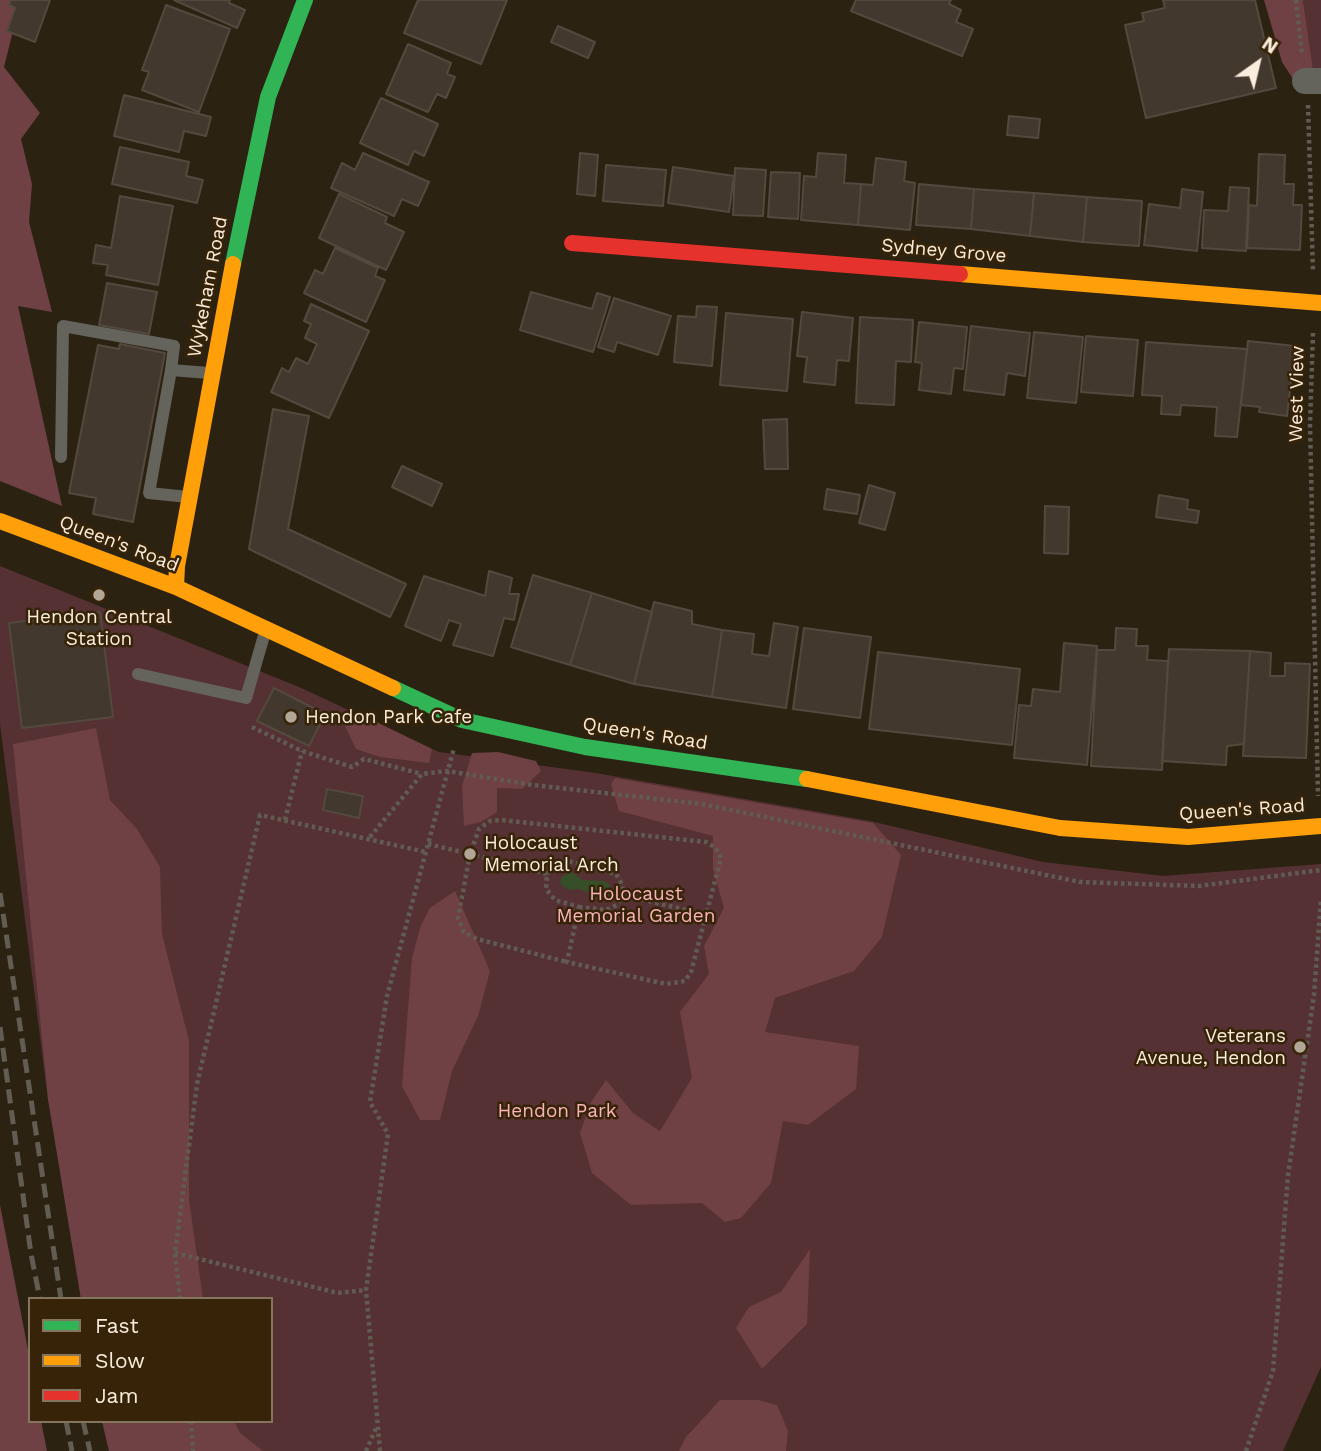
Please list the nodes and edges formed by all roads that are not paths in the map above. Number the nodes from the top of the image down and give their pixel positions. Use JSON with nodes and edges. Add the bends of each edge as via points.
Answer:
{"nodes":[{"id":1,"x":305,"y":0,"type":"edge"},
{"id":2,"x":572,"y":243,"type":"dead end"},
{"id":3,"x":1317,"y":303,"type":"edge"},
{"id":4,"x":171,"y":370,"type":"junction"},
{"id":5,"x":213,"y":373,"type":"junction"},
{"id":6,"x":61,"y":457,"type":"dead end"},
{"id":7,"x":192,"y":497,"type":"junction"},
{"id":8,"x":0,"y":521,"type":"edge"},
{"id":9,"x":176,"y":587,"type":"junction"},
{"id":10,"x":266,"y":628,"type":"junction"},
{"id":11,"x":138,"y":674,"type":"dead end"},
{"id":12,"x":1321,"y":826,"type":"edge"}],
"edges":[{"from":1,"to":5,"type":"main road","name":"Wykeham Road","via":[[268,97]]},
{"from":2,"to":3,"type":"main road","name":"Sydney Grove"},
{"from":4,"to":5,"type":"lane"},
{"from":4,"to":6,"type":"lane","via":[[174,346],[63,326]]},
{"from":4,"to":7,"type":"lane","via":[[149,493]]},
{"from":5,"to":7,"type":"main road","name":"Wykeham Road"},
{"from":7,"to":9,"type":"main road","name":"Wykeham Road"},
{"from":8,"to":9,"type":"main road","name":"Queen's Road"},
{"from":9,"to":10,"type":"main road","name":"Queen's Road"},
{"from":10,"to":11,"type":"lane","via":[[246,698]]},
{"from":10,"to":12,"type":"main road","name":"Queen's Road","via":[[462,720],[584,747],[798,777],[1060,828],[1188,837]]}]}
